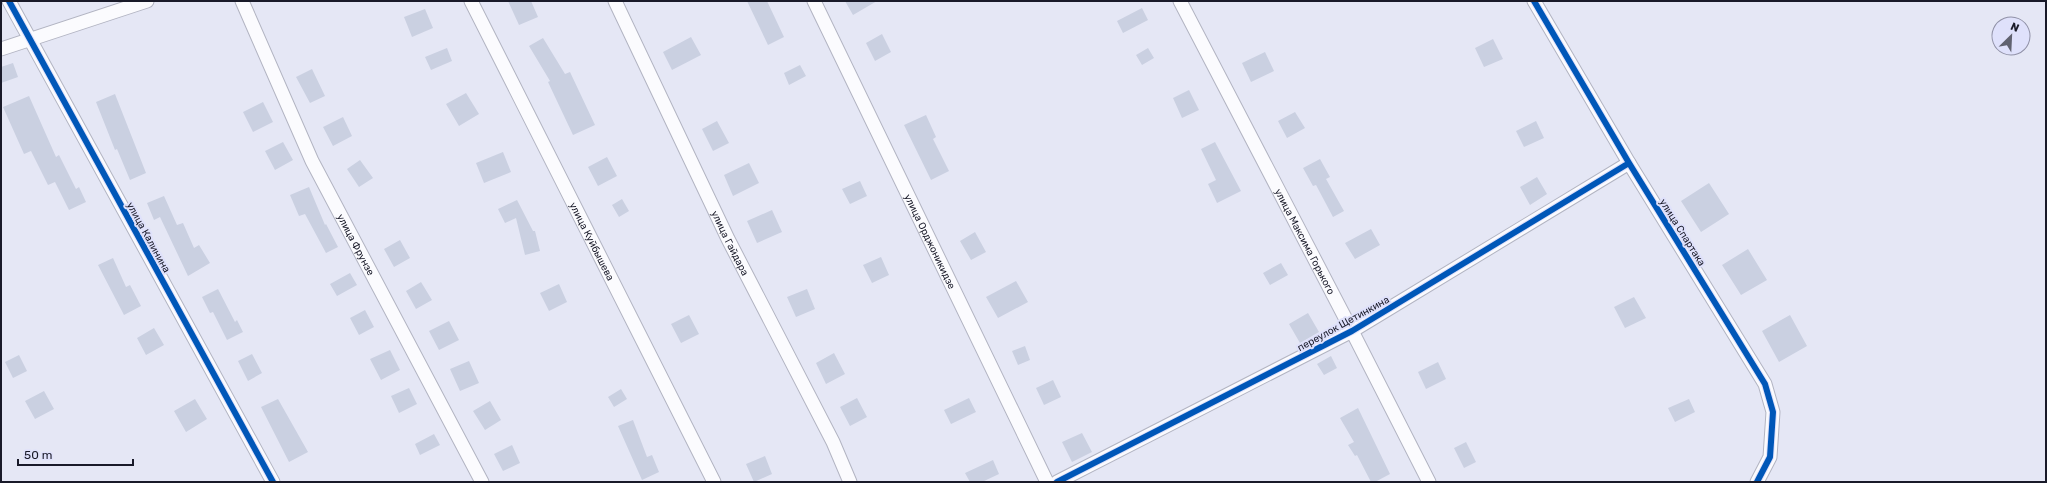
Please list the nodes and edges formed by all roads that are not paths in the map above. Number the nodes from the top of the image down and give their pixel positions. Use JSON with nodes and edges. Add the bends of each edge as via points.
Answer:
{"nodes":[{"id":1,"x":9,"y":1,"type":"edge"},
{"id":2,"x":147,"y":1,"type":"edge"},
{"id":3,"x":242,"y":1,"type":"edge"},
{"id":4,"x":470,"y":1,"type":"edge"},
{"id":5,"x":615,"y":1,"type":"edge"},
{"id":6,"x":814,"y":1,"type":"edge"},
{"id":7,"x":1180,"y":1,"type":"edge"},
{"id":8,"x":1534,"y":1,"type":"edge"},
{"id":9,"x":29,"y":40,"type":"junction"},
{"id":10,"x":1,"y":49,"type":"edge"},
{"id":11,"x":1629,"y":163,"type":"junction"},
{"id":12,"x":1352,"y":331,"type":"junction"},
{"id":13,"x":273,"y":482,"type":"edge"},
{"id":14,"x":482,"y":482,"type":"edge"},
{"id":15,"x":714,"y":482,"type":"edge"},
{"id":16,"x":850,"y":482,"type":"edge"},
{"id":17,"x":1047,"y":482,"type":"edge"},
{"id":18,"x":1057,"y":482,"type":"edge"},
{"id":19,"x":1429,"y":482,"type":"edge"},
{"id":20,"x":1757,"y":482,"type":"edge"}],
"edges":[{"from":1,"to":9,"type":"street","name":"улица Калинина"},
{"from":2,"to":9,"type":"street"},
{"from":3,"to":14,"type":"street","name":"улица Фрунзе","via":[[312,161]]},
{"from":4,"to":15,"type":"street","name":"улица Куйбышева"},
{"from":5,"to":16,"type":"street","name":"улица Гайдара","via":[[728,239],[833,442]]},
{"from":6,"to":17,"type":"street","name":"улица Орджоникидзе"},
{"from":7,"to":12,"type":"street","name":"улица Максима Горького"},
{"from":8,"to":11,"type":"street","name":"улица Спартака"},
{"from":9,"to":10,"type":"street"},
{"from":9,"to":13,"type":"street","name":"улица Калинина"},
{"from":11,"to":12,"type":"street","name":"переулок Щетинкина"},
{"from":11,"to":20,"type":"street","name":"улица Спартака","via":[[1765,384],[1773,412],[1770,457]]},
{"from":12,"to":18,"type":"street","name":"переулок Щетинкина"},
{"from":12,"to":19,"type":"street","name":"улица Максима Горького"}]}
